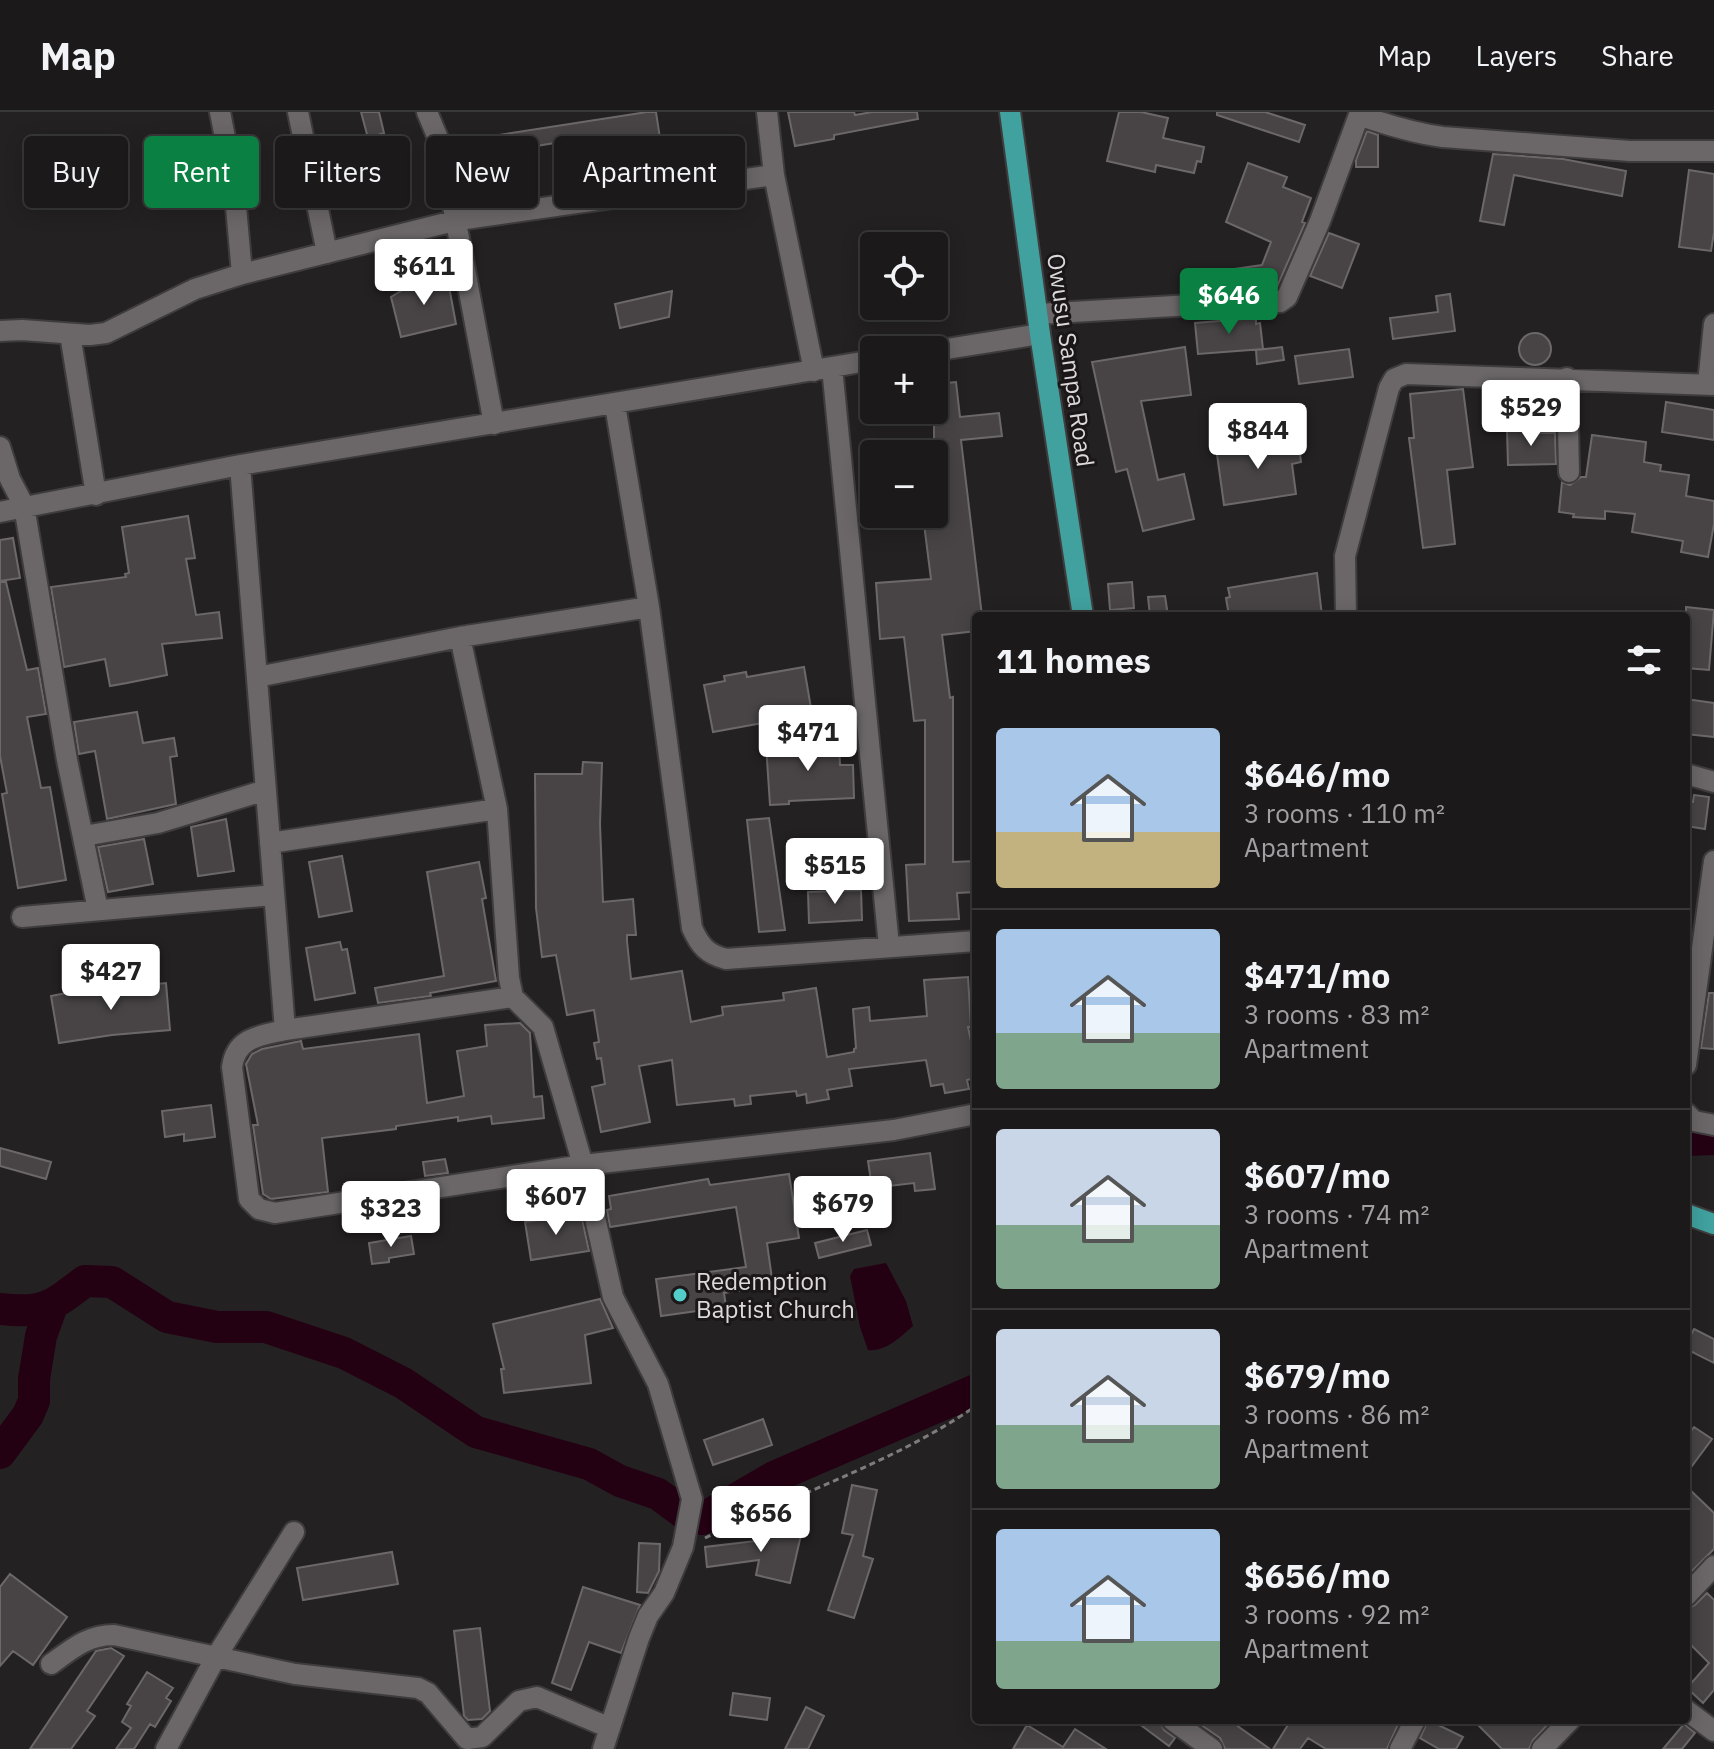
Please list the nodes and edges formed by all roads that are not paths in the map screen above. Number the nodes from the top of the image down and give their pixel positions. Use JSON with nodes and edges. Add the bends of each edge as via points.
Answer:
{"nodes":[{"id":1,"x":220,"y":112,"type":"edge"},
{"id":2,"x":298,"y":112,"type":"edge"},
{"id":3,"x":427,"y":112,"type":"edge"},
{"id":4,"x":767,"y":112,"type":"edge"},
{"id":5,"x":1010,"y":112,"type":"edge"},
{"id":6,"x":1360,"y":113,"type":"edge"},
{"id":7,"x":1714,"y":151,"type":"edge"},
{"id":8,"x":774,"y":175,"type":"junction"},
{"id":9,"x":458,"y":220,"type":"junction"},
{"id":10,"x":327,"y":253,"type":"junction"},
{"id":11,"x":242,"y":274,"type":"junction"},
{"id":12,"x":1039,"y":324,"type":"junction"},
{"id":13,"x":1714,"y":324,"type":"edge"},
{"id":14,"x":0,"y":331,"type":"edge"},
{"id":15,"x":70,"y":334,"type":"junction"},
{"id":16,"x":948,"y":347,"type":"edge"},
{"id":17,"x":860,"y":362,"type":"edge"},
{"id":18,"x":823,"y":369,"type":"junction"},
{"id":19,"x":1567,"y":378,"type":"junction"},
{"id":20,"x":1711,"y":385,"type":"edge"},
{"id":21,"x":615,"y":405,"type":"junction"},
{"id":22,"x":494,"y":424,"type":"junction"},
{"id":23,"x":0,"y":447,"type":"edge"},
{"id":24,"x":240,"y":465,"type":"junction"},
{"id":25,"x":1569,"y":472,"type":"dead end"},
{"id":26,"x":96,"y":495,"type":"junction"},
{"id":27,"x":24,"y":506,"type":"junction"},
{"id":28,"x":0,"y":512,"type":"edge"},
{"id":29,"x":649,"y":607,"type":"junction"},
{"id":30,"x":1082,"y":612,"type":"edge"},
{"id":31,"x":1346,"y":612,"type":"edge"},
{"id":32,"x":460,"y":637,"type":"junction"},
{"id":33,"x":257,"y":677,"type":"junction"},
{"id":34,"x":1690,"y":775,"type":"edge"},
{"id":35,"x":1714,"y":782,"type":"edge"},
{"id":36,"x":266,"y":790,"type":"junction"},
{"id":37,"x":497,"y":809,"type":"junction"},
{"id":38,"x":84,"y":836,"type":"junction"},
{"id":39,"x":270,"y":843,"type":"junction"},
{"id":40,"x":1714,"y":861,"type":"edge"},
{"id":41,"x":274,"y":895,"type":"junction"},
{"id":42,"x":98,"y":910,"type":"junction"},
{"id":43,"x":22,"y":917,"type":"dead end"},
{"id":44,"x":972,"y":941,"type":"edge"},
{"id":45,"x":889,"y":946,"type":"junction"},
{"id":46,"x":1707,"y":954,"type":"edge"},
{"id":47,"x":513,"y":997,"type":"junction"},
{"id":48,"x":285,"y":1030,"type":"junction"},
{"id":49,"x":1690,"y":1044,"type":"edge"},
{"id":50,"x":972,"y":1115,"type":"edge"},
{"id":51,"x":1690,"y":1117,"type":"edge"},
{"id":52,"x":1714,"y":1125,"type":"edge"},
{"id":53,"x":583,"y":1165,"type":"junction"},
{"id":54,"x":1690,"y":1215,"type":"edge"},
{"id":55,"x":1714,"y":1224,"type":"edge"},
{"id":56,"x":294,"y":1532,"type":"dead end"},
{"id":57,"x":1714,"y":1566,"type":"edge"},
{"id":58,"x":1690,"y":1592,"type":"edge"},
{"id":59,"x":216,"y":1657,"type":"junction"},
{"id":60,"x":51,"y":1664,"type":"dead end"},
{"id":61,"x":1690,"y":1713,"type":"edge"},
{"id":62,"x":1178,"y":1724,"type":"edge"},
{"id":63,"x":1413,"y":1724,"type":"edge"},
{"id":64,"x":1566,"y":1724,"type":"edge"},
{"id":65,"x":610,"y":1728,"type":"junction"},
{"id":66,"x":1714,"y":1731,"type":"edge"},
{"id":67,"x":166,"y":1749,"type":"edge"},
{"id":68,"x":603,"y":1749,"type":"edge"},
{"id":69,"x":1212,"y":1749,"type":"edge"},
{"id":70,"x":1400,"y":1749,"type":"edge"},
{"id":71,"x":1542,"y":1749,"type":"edge"}],
"edges":[{"from":1,"to":11,"type":"street","via":[[234,184]]},
{"from":2,"to":10,"type":"street"},
{"from":3,"to":9,"type":"street","via":[[442,148]]},
{"from":4,"to":8,"type":"street"},
{"from":5,"to":12,"type":"main road","name":"Owusu Sampa Road"},
{"from":6,"to":7,"type":"street","via":[[1416,134],[1443,137],[1630,151]]},
{"from":6,"to":12,"type":"street","via":[[1320,221],[1287,297],[1280,302]]},
{"from":8,"to":9,"type":"street"},
{"from":8,"to":18,"type":"street"},
{"from":9,"to":10,"type":"street"},
{"from":9,"to":22,"type":"street"},
{"from":10,"to":11,"type":"street"},
{"from":11,"to":15,"type":"street","via":[[195,289],[106,333]]},
{"from":12,"to":16,"type":"street"},
{"from":12,"to":30,"type":"main road","name":"Owusu Sampa Road"},
{"from":13,"to":20,"type":"street"},
{"from":14,"to":15,"type":"street"},
{"from":15,"to":26,"type":"street"},
{"from":17,"to":18,"type":"street"},
{"from":18,"to":21,"type":"street"},
{"from":18,"to":45,"type":"street"},
{"from":19,"to":20,"type":"street"},
{"from":19,"to":25,"type":"street"},
{"from":19,"to":31,"type":"street","via":[[1406,374],[1394,379],[1345,556]]},
{"from":21,"to":22,"type":"street"},
{"from":21,"to":29,"type":"street"},
{"from":22,"to":24,"type":"street"},
{"from":23,"to":27,"type":"street"},
{"from":24,"to":26,"type":"street"},
{"from":24,"to":33,"type":"street"},
{"from":26,"to":27,"type":"street"},
{"from":27,"to":28,"type":"street"},
{"from":27,"to":38,"type":"street"},
{"from":29,"to":32,"type":"street"},
{"from":29,"to":45,"type":"street","via":[[692,928],[699,945],[726,959]]},
{"from":32,"to":33,"type":"street"},
{"from":32,"to":37,"type":"street"},
{"from":33,"to":36,"type":"street"},
{"from":34,"to":35,"type":"street"},
{"from":36,"to":38,"type":"street","via":[[171,819]]},
{"from":36,"to":39,"type":"street"},
{"from":37,"to":39,"type":"street"},
{"from":37,"to":47,"type":"street"},
{"from":38,"to":42,"type":"street"},
{"from":39,"to":41,"type":"street"},
{"from":40,"to":46,"type":"street"},
{"from":41,"to":42,"type":"street"},
{"from":41,"to":48,"type":"street"},
{"from":42,"to":43,"type":"street"},
{"from":44,"to":45,"type":"street"},
{"from":46,"to":49,"type":"street"},
{"from":47,"to":48,"type":"street"},
{"from":47,"to":53,"type":"street","via":[[543,1027]]},
{"from":48,"to":53,"type":"street","via":[[240,1045],[232,1067],[249,1199],[259,1209],[275,1213]]},
{"from":50,"to":53,"type":"street","via":[[894,1130]]},
{"from":51,"to":52,"type":"street"},
{"from":53,"to":65,"type":"street","via":[[613,1297],[658,1384],[692,1499],[683,1547],[644,1627]]},
{"from":54,"to":55,"type":"main road"},
{"from":56,"to":59,"type":"street"},
{"from":57,"to":58,"type":"street"},
{"from":59,"to":60,"type":"street","via":[[97,1635]]},
{"from":59,"to":65,"type":"street","via":[[295,1674],[418,1688],[467,1739],[482,1737],[519,1701],[537,1697]]},
{"from":59,"to":67,"type":"street"},
{"from":61,"to":66,"type":"street"},
{"from":62,"to":69,"type":"street"},
{"from":63,"to":70,"type":"street"},
{"from":64,"to":71,"type":"street"},
{"from":65,"to":68,"type":"street"}]}
